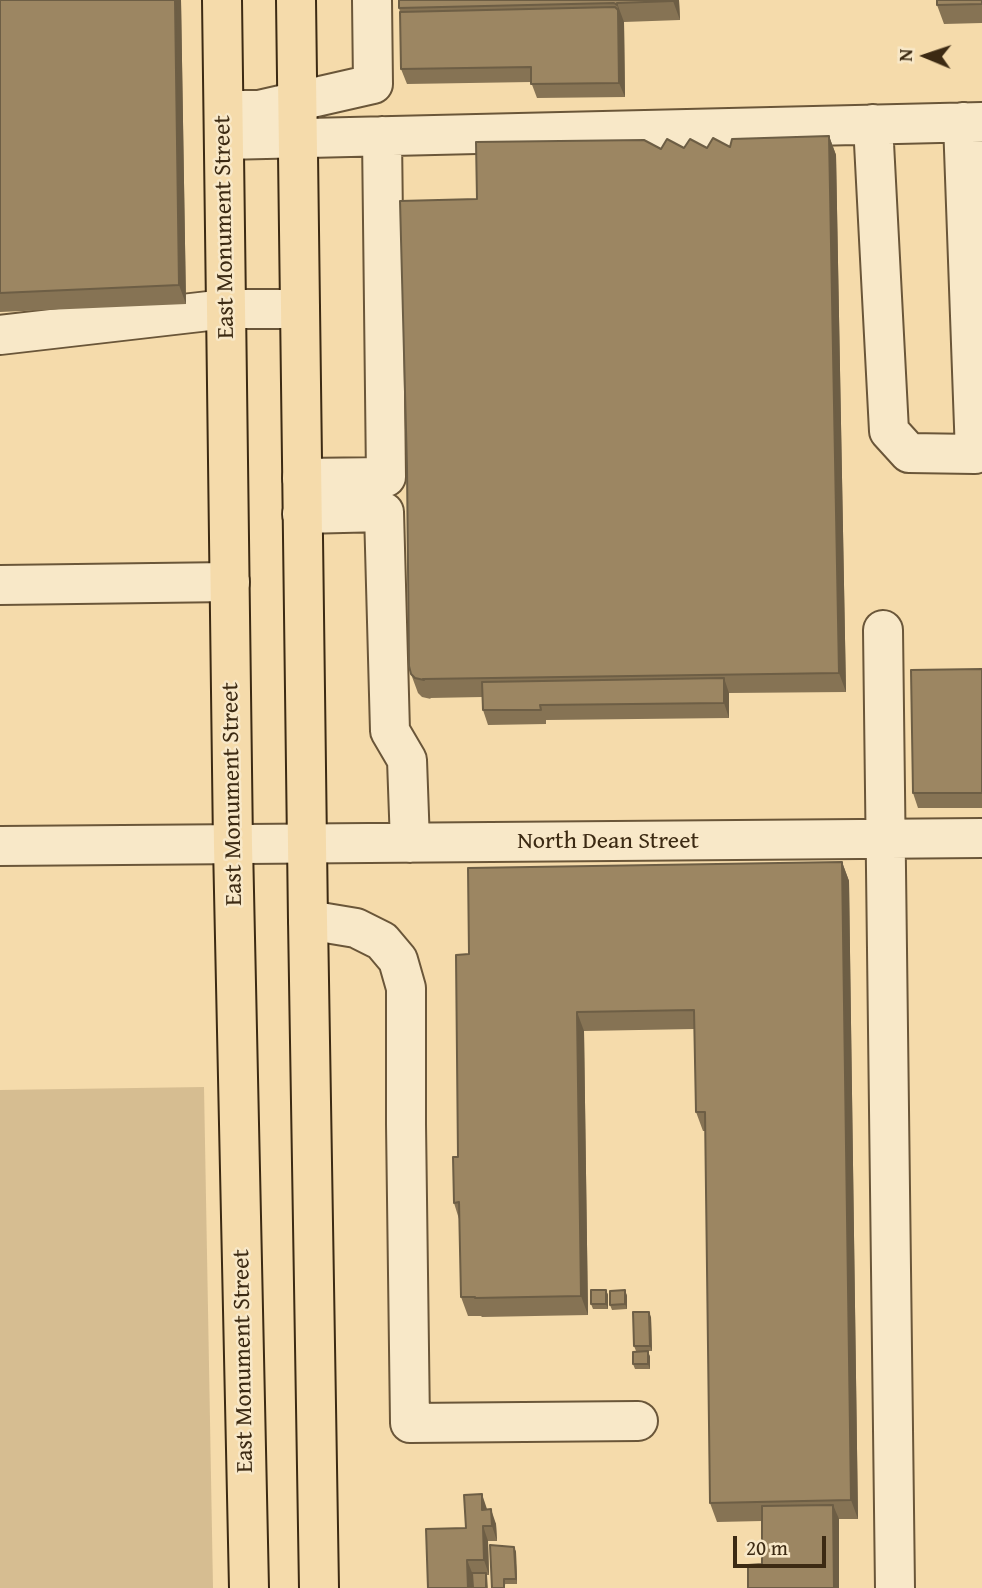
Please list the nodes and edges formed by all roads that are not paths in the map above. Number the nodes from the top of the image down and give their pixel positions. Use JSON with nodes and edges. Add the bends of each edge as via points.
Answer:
{"nodes":[{"id":1,"x":222,"y":0,"type":"edge"},
{"id":2,"x":296,"y":0,"type":"edge"},
{"id":3,"x":372,"y":0,"type":"edge"},
{"id":4,"x":298,"y":100,"type":"junction"},
{"id":5,"x":972,"y":122,"type":"edge"},
{"id":6,"x":873,"y":124,"type":"junction"},
{"id":7,"x":224,"y":125,"type":"junction"},
{"id":8,"x":382,"y":136,"type":"junction"},
{"id":9,"x":298,"y":139,"type":"junction"},
{"id":10,"x":226,"y":309,"type":"junction"},
{"id":11,"x":300,"y":309,"type":"junction"},
{"id":12,"x":0,"y":335,"type":"edge"},
{"id":13,"x":302,"y":496,"type":"junction"},
{"id":14,"x":230,"y":582,"type":"junction"},
{"id":15,"x":0,"y":585,"type":"edge"},
{"id":16,"x":883,"y":630,"type":"dead end"},
{"id":17,"x":982,"y":838,"type":"edge"},
{"id":18,"x":886,"y":839,"type":"junction"},
{"id":19,"x":410,"y":843,"type":"junction"},
{"id":20,"x":307,"y":844,"type":"junction"},
{"id":21,"x":233,"y":845,"type":"junction"},
{"id":22,"x":0,"y":846,"type":"edge"},
{"id":23,"x":307,"y":920,"type":"junction"},
{"id":24,"x":638,"y":1421,"type":"dead end"},
{"id":25,"x":249,"y":1588,"type":"edge"},
{"id":26,"x":319,"y":1588,"type":"edge"},
{"id":27,"x":895,"y":1588,"type":"edge"}],
"edges":[{"from":1,"to":7,"type":"main road","name":"East Monument Street"},
{"from":2,"to":4,"type":"main road"},
{"from":3,"to":4,"type":"street","via":[[373,84]]},
{"from":4,"to":7,"type":"street"},
{"from":4,"to":9,"type":"main road"},
{"from":5,"to":6,"type":"street"},
{"from":5,"to":6,"type":"street","via":[[975,454],[909,453],[889,431]]},
{"from":6,"to":8,"type":"street"},
{"from":7,"to":9,"type":"street"},
{"from":7,"to":10,"type":"main road","name":"East Monument Street"},
{"from":8,"to":9,"type":"street"},
{"from":8,"to":13,"type":"street","via":[[386,477]]},
{"from":9,"to":11,"type":"main road"},
{"from":10,"to":11,"type":"street"},
{"from":10,"to":12,"type":"street"},
{"from":10,"to":14,"type":"main road","name":"East Monument Street"},
{"from":11,"to":13,"type":"main road"},
{"from":13,"to":19,"type":"street","via":[[384,512],[390,731],[407,760]]},
{"from":13,"to":20,"type":"main road"},
{"from":14,"to":15,"type":"street"},
{"from":14,"to":21,"type":"main road","name":"East Monument Street"},
{"from":16,"to":18,"type":"street"},
{"from":17,"to":18,"type":"street","name":"North Dean Street"},
{"from":18,"to":19,"type":"street","name":"North Dean Street"},
{"from":18,"to":27,"type":"street"},
{"from":19,"to":20,"type":"street","name":"North Dean Street"},
{"from":20,"to":21,"type":"street","name":"North Dean Street"},
{"from":20,"to":23,"type":"main road"},
{"from":21,"to":22,"type":"street","name":"North Dean Street"},
{"from":21,"to":25,"type":"main road","name":"East Monument Street"},
{"from":23,"to":24,"type":"street","via":[[356,928],[382,941],[398,960],[406,988],[410,1423]]},
{"from":23,"to":26,"type":"main road"}]}
